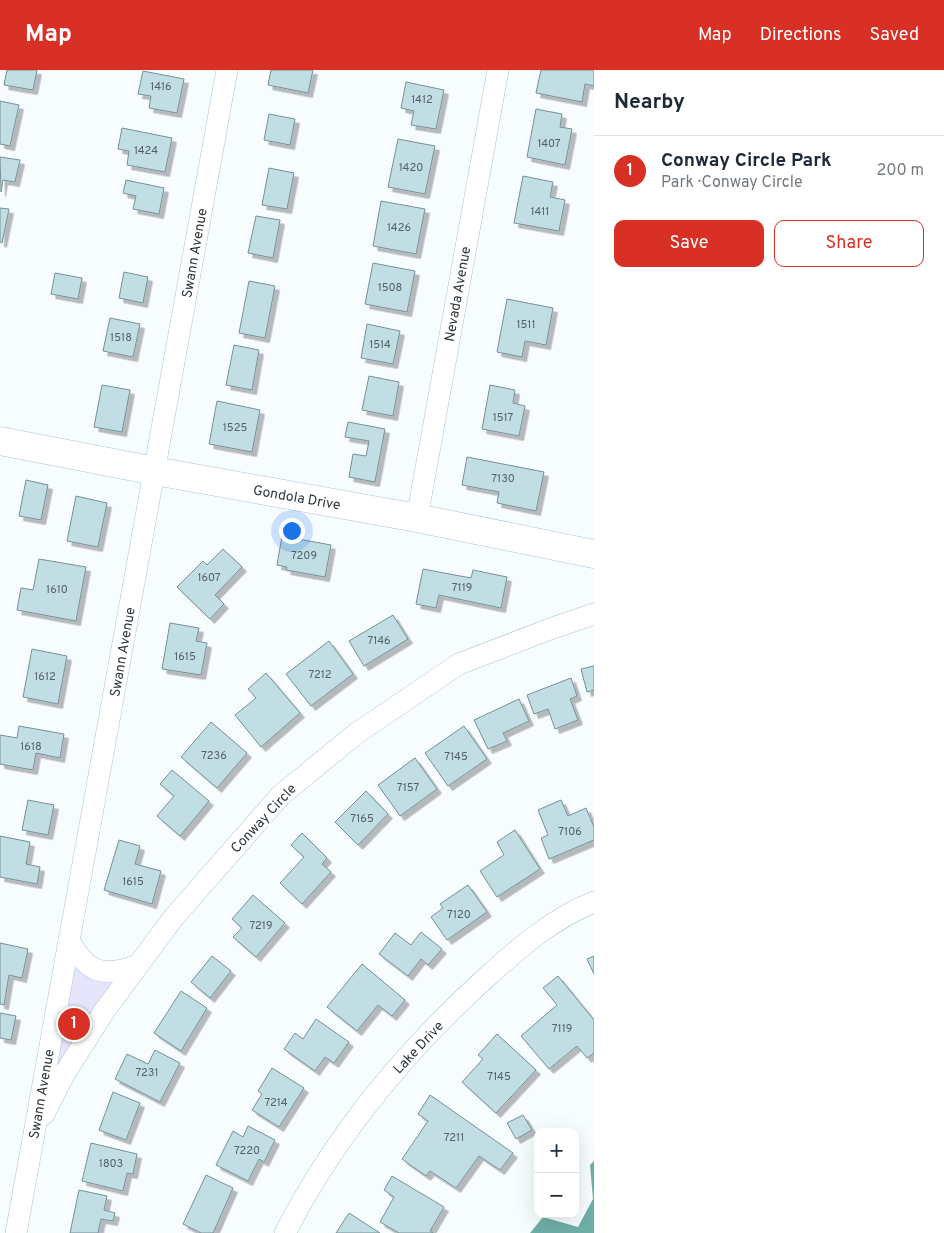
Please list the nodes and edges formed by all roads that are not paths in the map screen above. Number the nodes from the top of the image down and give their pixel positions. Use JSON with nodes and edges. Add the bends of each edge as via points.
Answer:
{"nodes":[{"id":1,"x":227,"y":70,"type":"edge"},
{"id":2,"x":498,"y":70,"type":"edge"},
{"id":3,"x":0,"y":441,"type":"edge"},
{"id":4,"x":154,"y":471,"type":"junction"},
{"id":5,"x":417,"y":518,"type":"junction"},
{"id":6,"x":593,"y":555,"type":"edge"},
{"id":7,"x":594,"y":614,"type":"edge"},
{"id":8,"x":594,"y":902,"type":"edge"},
{"id":9,"x":69,"y":940,"type":"junction"},
{"id":10,"x":138,"y":966,"type":"junction"},
{"id":11,"x":33,"y":1136,"type":"junction"},
{"id":12,"x":16,"y":1233,"type":"edge"},
{"id":13,"x":285,"y":1233,"type":"edge"}],
"edges":[{"from":1,"to":4,"type":"street","name":"Swann Avenue"},
{"from":2,"to":5,"type":"street","name":"Nevada Avenue"},
{"from":3,"to":4,"type":"street","name":"Gondola Drive"},
{"from":4,"to":5,"type":"street","name":"Gondola Drive"},
{"from":4,"to":9,"type":"street","name":"Swann Avenue"},
{"from":5,"to":6,"type":"street","name":"Gondola Drive"},
{"from":7,"to":10,"type":"street","name":"Conway Circle","via":[[459,664],[357,732],[281,795],[174,917]]},
{"from":8,"to":13,"type":"street","name":"Lake Drive","via":[[580,907],[525,943],[466,996],[402,1062],[341,1140]]},
{"from":9,"to":10,"type":"street","via":[[78,957],[104,972],[120,972]]},
{"from":9,"to":11,"type":"street","name":"Swann Avenue"},
{"from":10,"to":11,"type":"street","name":"Conway Circle","via":[[65,1073]]},
{"from":11,"to":12,"type":"street","name":"Swann Avenue"}]}
